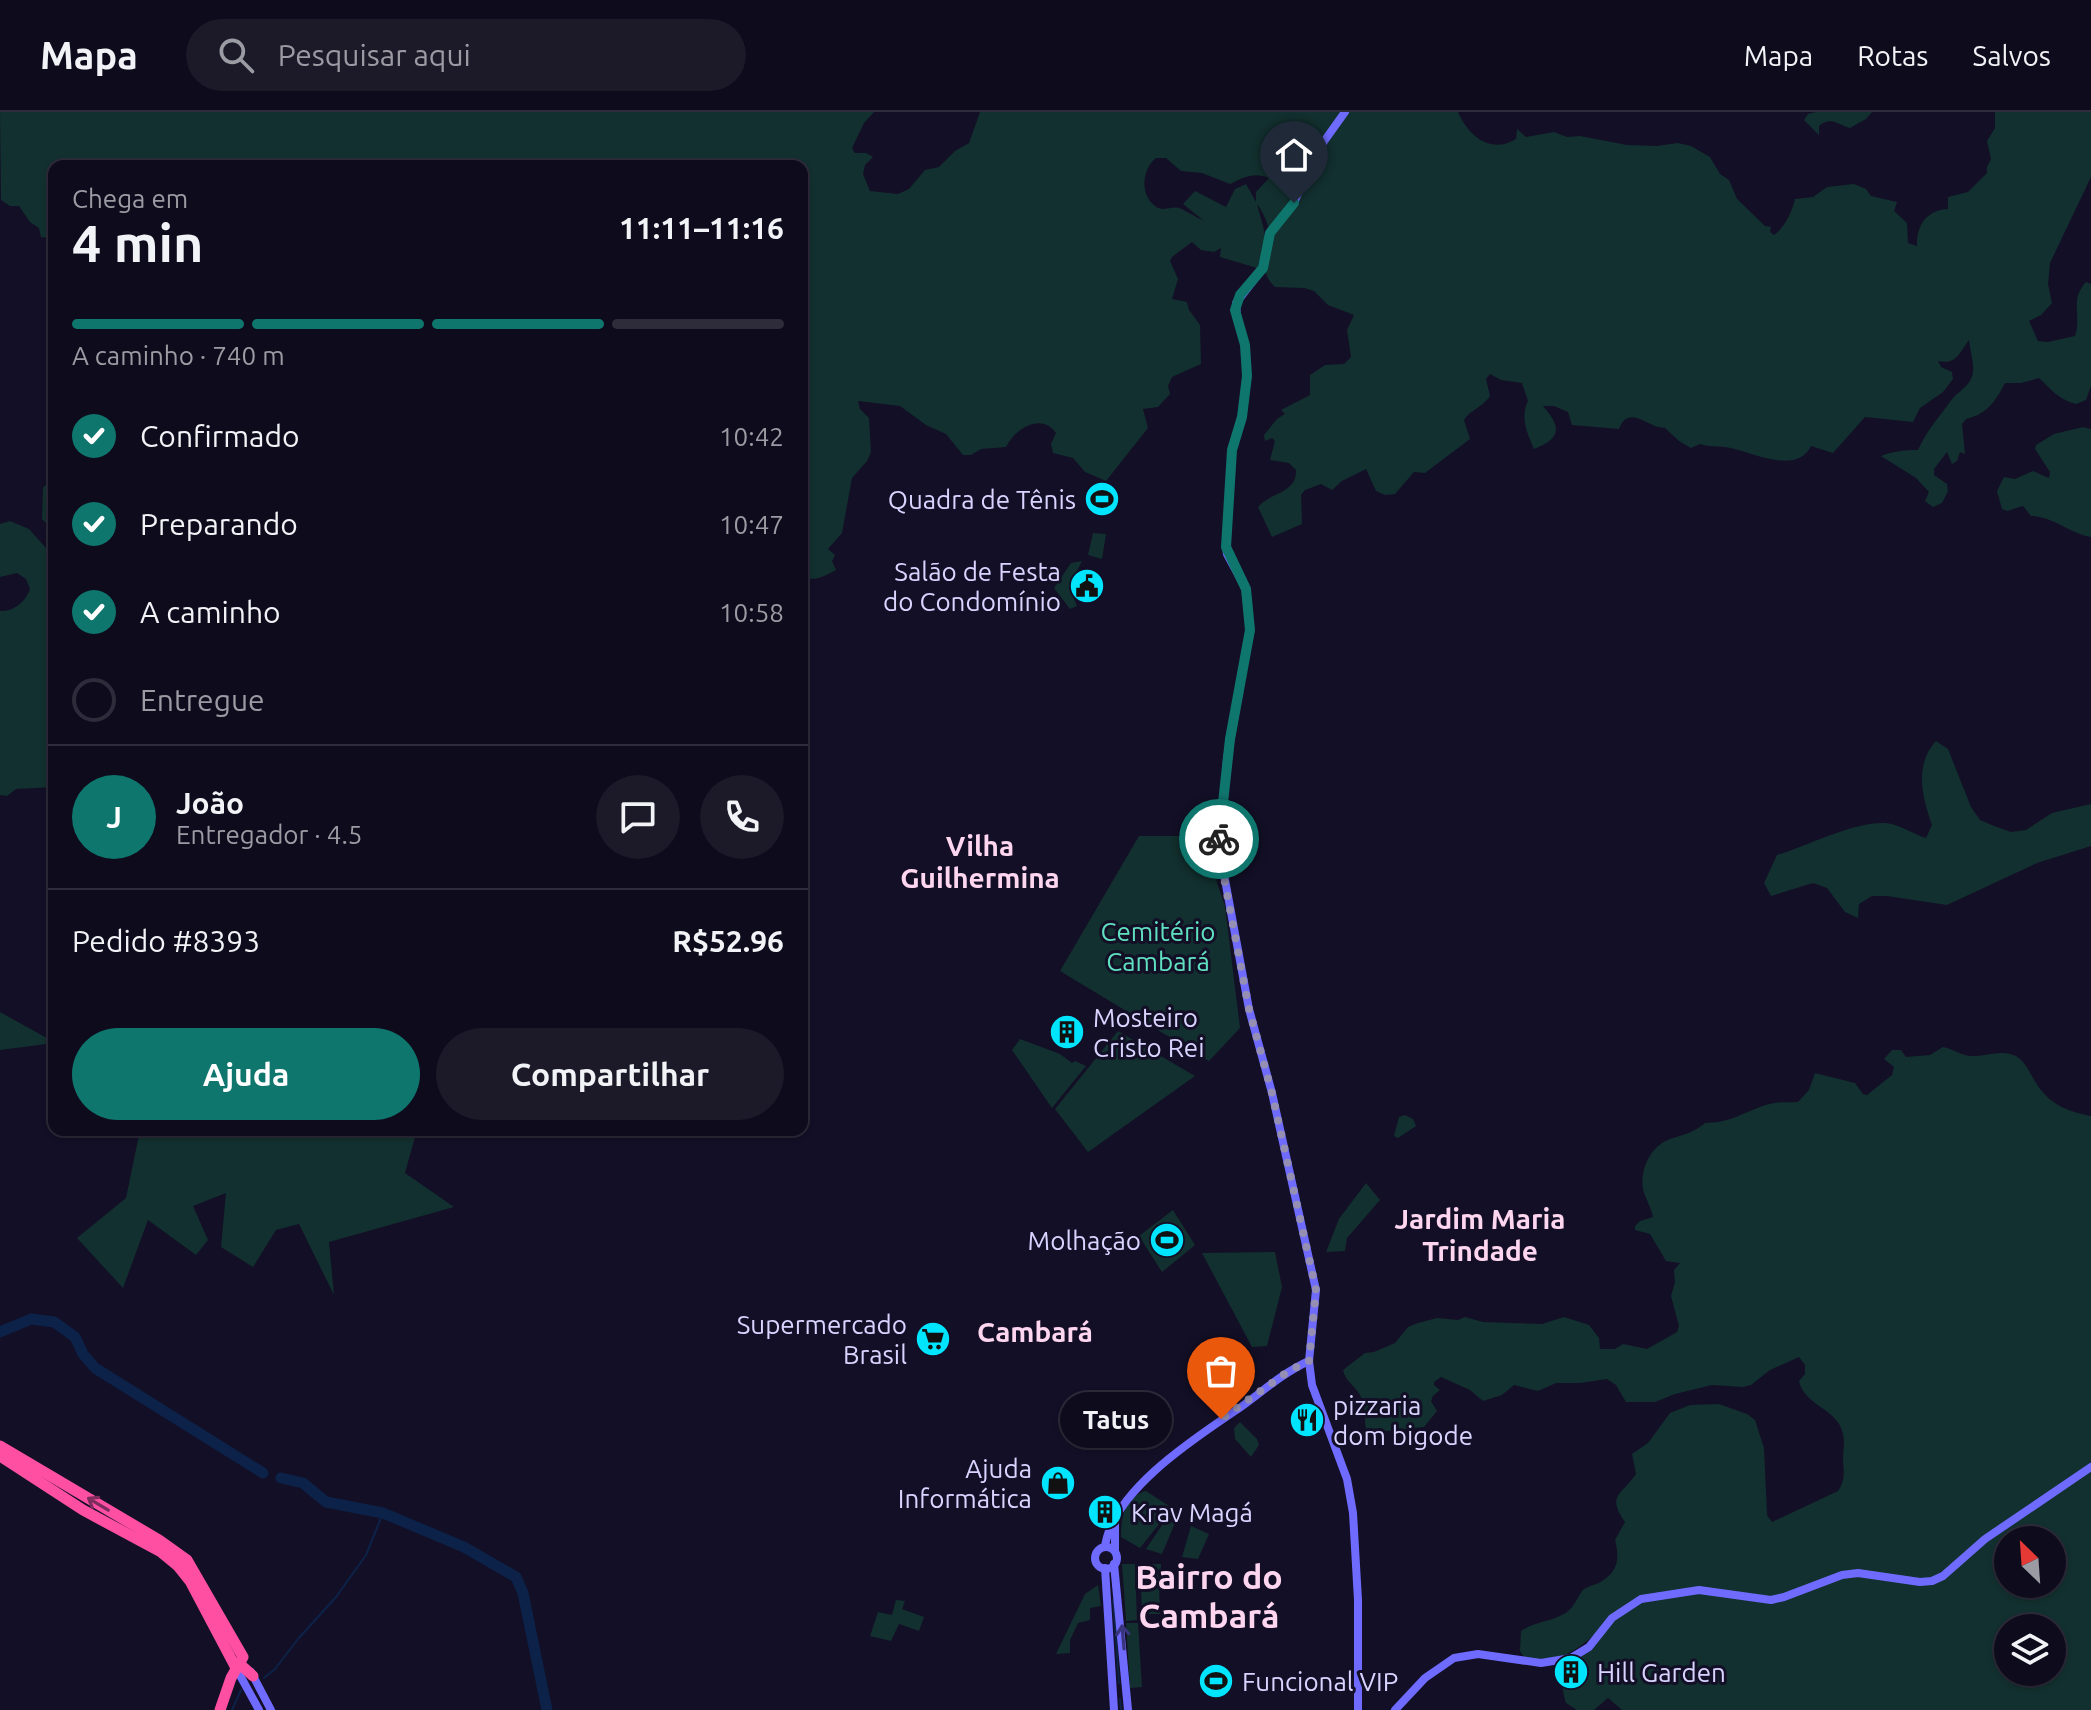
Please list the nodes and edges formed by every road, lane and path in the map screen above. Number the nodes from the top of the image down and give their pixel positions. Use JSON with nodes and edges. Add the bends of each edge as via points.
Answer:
{"nodes":[{"id":1,"x":1345,"y":112,"type":"edge"},
{"id":2,"x":1309,"y":1361,"type":"junction"},
{"id":3,"x":0,"y":1446,"type":"edge"},
{"id":4,"x":0,"y":1456,"type":"edge"},
{"id":5,"x":2091,"y":1467,"type":"edge"},
{"id":6,"x":1115,"y":1523,"type":"junction"},
{"id":7,"x":1105,"y":1547,"type":"junction"},
{"id":8,"x":1115,"y":1551,"type":"junction"},
{"id":9,"x":1114,"y":1564,"type":"junction"},
{"id":10,"x":1105,"y":1568,"type":"junction"},
{"id":11,"x":240,"y":1663,"type":"junction"},
{"id":12,"x":248,"y":1678,"type":"junction"},
{"id":13,"x":257,"y":1707,"type":"edge"},
{"id":14,"x":220,"y":1710,"type":"edge"},
{"id":15,"x":271,"y":1710,"type":"edge"},
{"id":16,"x":1114,"y":1710,"type":"edge"},
{"id":17,"x":1128,"y":1710,"type":"edge"},
{"id":18,"x":1358,"y":1710,"type":"edge"},
{"id":19,"x":1395,"y":1710,"type":"edge"}],
"edges":[{"from":1,"to":2,"type":"street","via":[[1315,154],[1294,203],[1270,233],[1263,268],[1240,295],[1235,310],[1247,376],[1232,450],[1226,547],[1246,589],[1250,630],[1227,759],[1219,844],[1249,1009],[1316,1290]]},
{"from":2,"to":6,"type":"street","via":[[1182,1446],[1140,1486]]},
{"from":2,"to":18,"type":"street","via":[[1353,1513]]},
{"from":11,"to":3,"type":"highway","one_way":true,"via":[[187,1560]]},
{"from":4,"to":11,"type":"highway","via":[[178,1566]]},
{"from":5,"to":19,"type":"street","via":[[1932,1581],[1858,1573],[1771,1600],[1699,1590],[1641,1599],[1620,1611],[1589,1647],[1571,1658],[1551,1663],[1478,1654],[1454,1658],[1425,1678]]},
{"from":6,"to":7,"type":"street"},
{"from":6,"to":8,"type":"street"},
{"from":7,"to":8,"type":"street"},
{"from":7,"to":10,"type":"street","via":[[1095,1556]]},
{"from":8,"to":9,"type":"street"},
{"from":9,"to":10,"type":"street"},
{"from":17,"to":9,"type":"street","one_way":true},
{"from":10,"to":16,"type":"street"},
{"from":11,"to":12,"type":"highway"},
{"from":11,"to":14,"type":"highway"},
{"from":12,"to":13,"type":"street"},
{"from":12,"to":15,"type":"street"}]}
